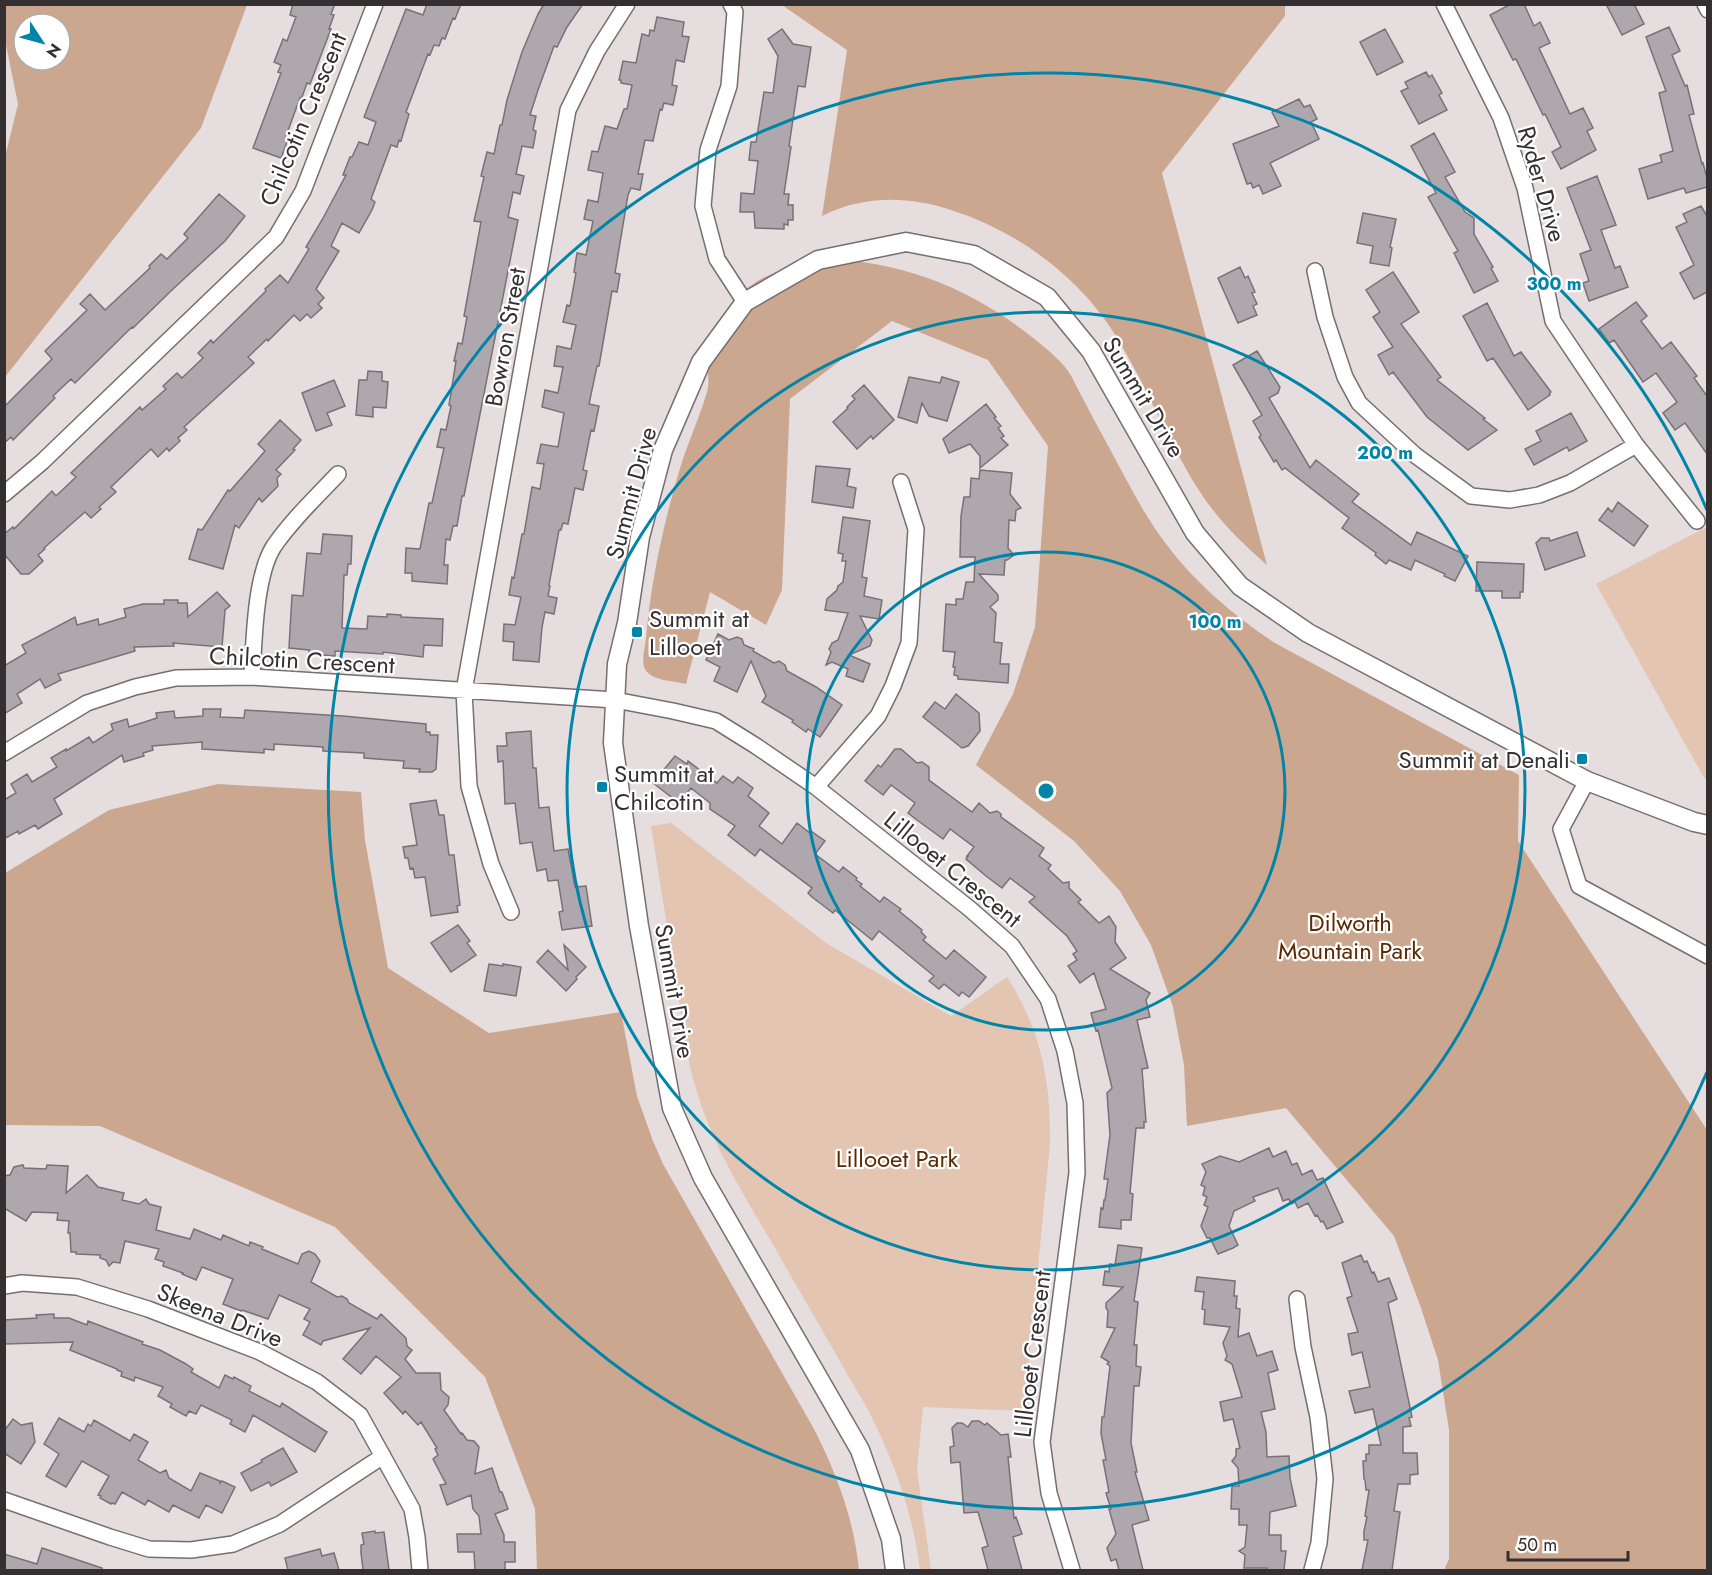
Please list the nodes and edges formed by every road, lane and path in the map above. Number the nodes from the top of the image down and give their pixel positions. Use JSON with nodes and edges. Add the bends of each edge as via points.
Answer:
{"nodes":[{"id":1,"x":375,"y":4,"type":"edge"},
{"id":2,"x":627,"y":4,"type":"edge"},
{"id":3,"x":731,"y":4,"type":"edge"},
{"id":4,"x":1444,"y":4,"type":"edge"},
{"id":5,"x":1706,"y":4,"type":"edge"},
{"id":6,"x":1707,"y":10,"type":"edge"},
{"id":7,"x":1315,"y":271,"type":"dead end"},
{"id":8,"x":744,"y":302,"type":"junction"},
{"id":9,"x":1636,"y":445,"type":"junction"},
{"id":10,"x":338,"y":474,"type":"dead end"},
{"id":11,"x":901,"y":482,"type":"dead end"},
{"id":12,"x":4,"y":494,"type":"edge"},
{"id":13,"x":1697,"y":521,"type":"dead end"},
{"id":14,"x":252,"y":676,"type":"junction"},
{"id":15,"x":464,"y":691,"type":"junction"},
{"id":16,"x":615,"y":700,"type":"junction"},
{"id":17,"x":4,"y":753,"type":"edge"},
{"id":18,"x":1587,"y":781,"type":"junction"},
{"id":19,"x":816,"y":787,"type":"junction"},
{"id":20,"x":1707,"y":825,"type":"edge"},
{"id":21,"x":511,"y":912,"type":"dead end"},
{"id":22,"x":1707,"y":956,"type":"edge"},
{"id":23,"x":4,"y":1286,"type":"edge"},
{"id":24,"x":1297,"y":1299,"type":"dead end"},
{"id":25,"x":383,"y":1456,"type":"junction"},
{"id":26,"x":4,"y":1500,"type":"edge"},
{"id":27,"x":420,"y":1570,"type":"edge"},
{"id":28,"x":895,"y":1570,"type":"edge"},
{"id":29,"x":1072,"y":1570,"type":"edge"},
{"id":30,"x":1312,"y":1570,"type":"edge"}],
"edges":[{"from":1,"to":12,"type":"street","name":"Chilcotin Crescent","via":[[303,191],[276,237]]},
{"from":2,"to":15,"type":"street","name":"Bowron Street","via":[[597,51],[568,110]]},
{"from":3,"to":8,"type":"street","via":[[735,12],[729,86],[708,150],[703,206],[717,259]]},
{"from":4,"to":9,"type":"street","name":"Ryder Drive","via":[[1501,118],[1525,188],[1553,321]]},
{"from":5,"to":6,"type":"street"},
{"from":7,"to":9,"type":"street","via":[[1324,317],[1345,377],[1359,403],[1415,455],[1472,496],[1510,500],[1539,495],[1570,483]]},
{"from":8,"to":16,"type":"street","name":"Summit Drive","via":[[701,362],[663,450],[640,537],[617,664]]},
{"from":8,"to":18,"type":"street","name":"Summit Drive","via":[[818,260],[906,242],[974,255],[1047,297],[1092,351],[1195,533],[1240,586],[1308,633]]},
{"from":9,"to":13,"type":"street","name":"Ryder Drive"},
{"from":10,"to":14,"type":"street","via":[[273,548],[261,580]]},
{"from":11,"to":19,"type":"street","via":[[916,530],[909,643],[878,716]]},
{"from":14,"to":15,"type":"street","name":"Chilcotin Crescent"},
{"from":14,"to":17,"type":"street","name":"Chilcotin Crescent","via":[[176,678],[135,687],[87,703]]},
{"from":15,"to":16,"type":"street","name":"Chilcotin Crescent"},
{"from":15,"to":21,"type":"street","name":"Bowron Street","via":[[469,786],[491,864]]},
{"from":16,"to":19,"type":"street","name":"Lillooet Crescent","via":[[716,721]]},
{"from":16,"to":28,"type":"street","name":"Summit Drive","via":[[614,743],[623,814],[672,1108],[703,1178],[860,1450],[891,1539]]},
{"from":18,"to":20,"type":"street","name":"Summit Drive"},
{"from":18,"to":22,"type":"street","via":[[1561,829],[1580,886]]},
{"from":19,"to":29,"type":"street","name":"Lillooet Crescent","via":[[1012,946],[1048,999],[1065,1051],[1075,1103],[1077,1173],[1042,1442],[1049,1493]]},
{"from":23,"to":25,"type":"street","name":"Skeena Drive","via":[[22,1283],[77,1287],[148,1309],[260,1352],[317,1382],[360,1415]]},
{"from":24,"to":30,"type":"street","via":[[1325,1479],[1319,1543]]},
{"from":25,"to":26,"type":"street","via":[[280,1524],[233,1544],[191,1550],[149,1549]]},
{"from":25,"to":27,"type":"street","name":"Skeena Drive","via":[[412,1509]]}]}
